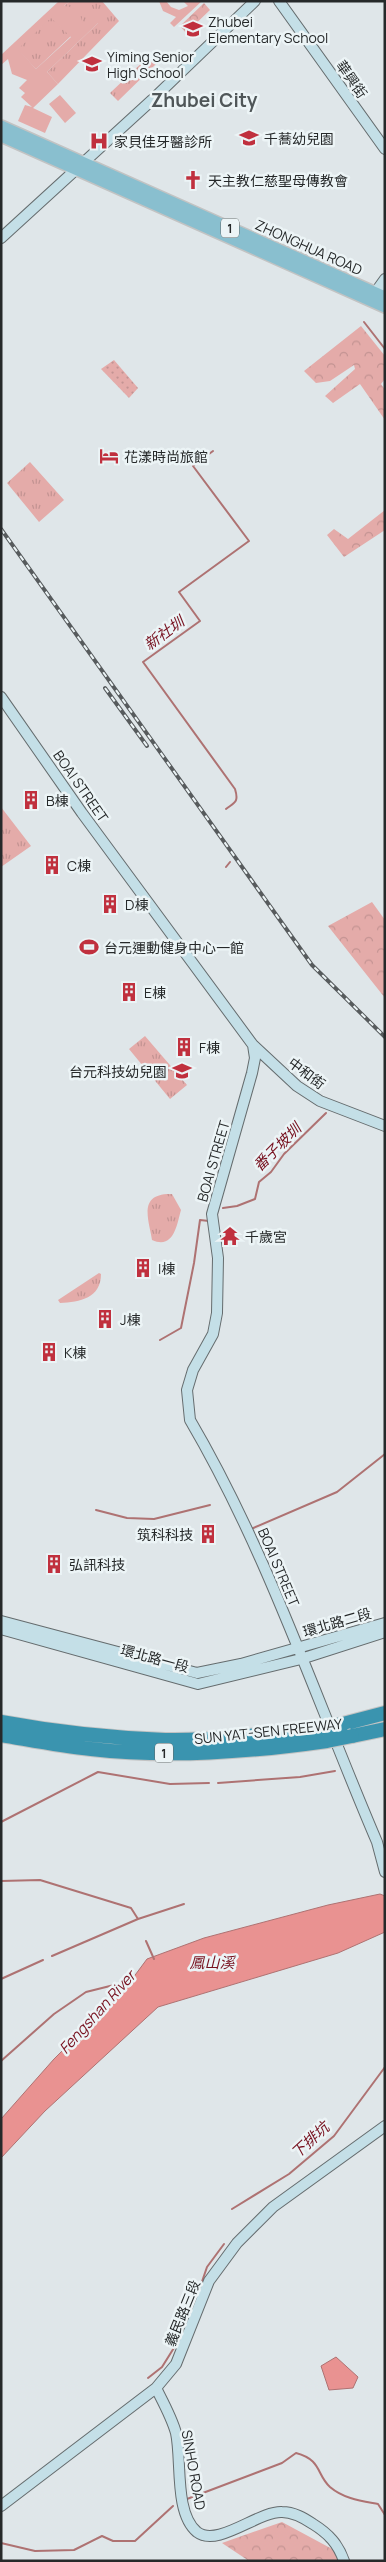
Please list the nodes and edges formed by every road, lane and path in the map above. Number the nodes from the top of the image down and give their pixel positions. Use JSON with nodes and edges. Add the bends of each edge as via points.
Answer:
{"nodes":[{"id":1,"x":254,"y":1,"type":"edge"},
{"id":2,"x":280,"y":1,"type":"edge"},
{"id":3,"x":1,"y":126,"type":"edge"},
{"id":4,"x":1,"y":136,"type":"edge"},
{"id":5,"x":385,"y":149,"type":"edge"},
{"id":6,"x":81,"y":167,"type":"junction"},
{"id":7,"x":1,"y":238,"type":"edge"},
{"id":8,"x":385,"y":279,"type":"edge"},
{"id":9,"x":380,"y":295,"type":"edge"},
{"id":10,"x":385,"y":307,"type":"edge"},
{"id":11,"x":1,"y":698,"type":"edge"},
{"id":12,"x":253,"y":1045,"type":"junction"},
{"id":13,"x":385,"y":1126,"type":"edge"},
{"id":14,"x":1,"y":1621,"type":"edge"},
{"id":15,"x":385,"y":1623,"type":"edge"},
{"id":16,"x":1,"y":1629,"type":"edge"},
{"id":17,"x":385,"y":1632,"type":"edge"},
{"id":18,"x":298,"y":1648,"type":"junction"},
{"id":19,"x":301,"y":1659,"type":"junction"},
{"id":20,"x":385,"y":1713,"type":"edge"},
{"id":21,"x":1,"y":1722,"type":"edge"},
{"id":22,"x":385,"y":1729,"type":"edge"},
{"id":23,"x":1,"y":1735,"type":"edge"},
{"id":24,"x":385,"y":1872,"type":"edge"},
{"id":25,"x":385,"y":2126,"type":"edge"},
{"id":26,"x":156,"y":2388,"type":"junction"},
{"id":27,"x":1,"y":2506,"type":"edge"},
{"id":28,"x":344,"y":2561,"type":"edge"}],
"edges":[{"from":1,"to":6,"type":"street"},
{"from":2,"to":5,"type":"street","name":"華興街"},
{"from":3,"to":6,"type":"main road","name":"ZHONGHUA ROAD","number":"1"},
{"from":4,"to":6,"type":"main road","name":"ZHONGHUA ROAD","number":"1"},
{"from":6,"to":7,"type":"street"},
{"from":6,"to":9,"type":"main road","name":"ZHONGHUA ROAD","number":"1"},
{"from":6,"to":10,"type":"main road","name":"ZHONGHUA ROAD","number":"1"},
{"from":8,"to":9,"type":"street"},
{"from":11,"to":12,"type":"street","name":"BOAI STREET"},
{"from":12,"to":13,"type":"street","name":"中和街","via":[[297,1086],[320,1100]]},
{"from":12,"to":18,"type":"street","name":"BOAI STREET","via":[[252,1073],[212,1214],[218,1258],[217,1313],[213,1334],[193,1370],[186,1400],[190,1420],[250,1534]]},
{"from":14,"to":18,"type":"street","name":"環北路一段","via":[[197,1673]]},
{"from":15,"to":18,"type":"street","name":"環北路二段"},
{"from":16,"to":19,"type":"street","name":"環北路一段","via":[[198,1684]]},
{"from":17,"to":19,"type":"street","name":"環北路二段"},
{"from":18,"to":19,"type":"street","name":"BOAI STREET"},
{"from":19,"to":24,"type":"street","name":"BOAI STREET","via":[[379,1848]]},
{"from":20,"to":21,"type":"highway","name":"SUN YAT-SEN FREEWAY","number":"1","bridge":true,"via":[[322,1728],[166,1740]]},
{"from":22,"to":23,"type":"highway","name":"SUN YAT-SEN FREEWAY","number":"1","bridge":true,"via":[[327,1741],[222,1753],[91,1749]]},
{"from":25,"to":26,"type":"street","name":"義民路三段","via":[[273,2207],[237,2243],[209,2281],[176,2364]]},
{"from":26,"to":27,"type":"street","name":"義民路三段"},
{"from":26,"to":28,"type":"street","name":"SINHO ROAD","via":[[176,2432],[183,2503],[190,2524],[198,2532],[208,2537],[218,2536],[268,2513],[284,2511],[300,2515],[324,2531],[339,2546]]}]}
